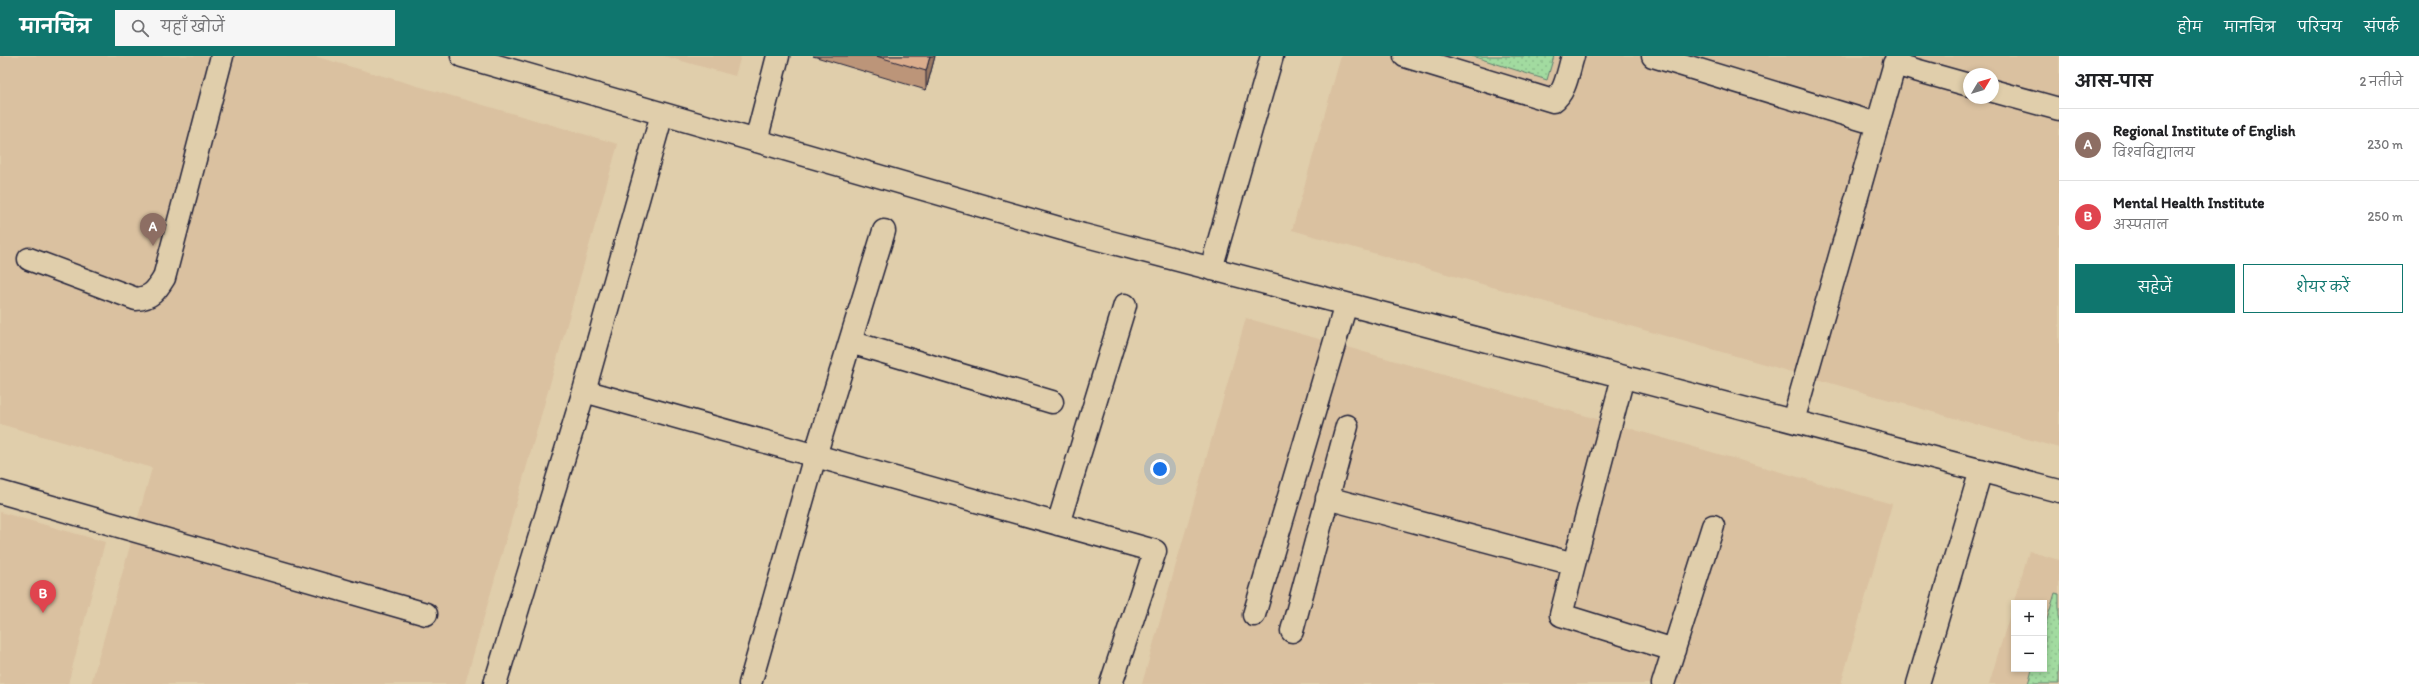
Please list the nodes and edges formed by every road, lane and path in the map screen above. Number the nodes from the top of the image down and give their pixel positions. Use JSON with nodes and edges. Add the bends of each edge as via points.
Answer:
{"nodes":[{"id":1,"x":222,"y":56,"type":"edge"},
{"id":2,"x":462,"y":56,"type":"edge"},
{"id":3,"x":778,"y":56,"type":"edge"},
{"id":4,"x":1272,"y":56,"type":"edge"},
{"id":5,"x":1405,"y":56,"type":"edge"},
{"id":6,"x":1573,"y":56,"type":"edge"},
{"id":7,"x":1653,"y":56,"type":"edge"},
{"id":8,"x":1896,"y":60,"type":"edge"},
{"id":9,"x":1963,"y":83,"type":"edge"},
{"id":10,"x":1999,"y":93,"type":"edge"},
{"id":11,"x":2059,"y":110,"type":"edge"},
{"id":12,"x":662,"y":114,"type":"junction"},
{"id":13,"x":1877,"y":124,"type":"junction"},
{"id":14,"x":756,"y":141,"type":"junction"},
{"id":15,"x":884,"y":231,"type":"dead end"},
{"id":16,"x":30,"y":259,"type":"dead end"},
{"id":17,"x":1211,"y":269,"type":"junction"},
{"id":18,"x":1346,"y":304,"type":"junction"},
{"id":19,"x":1125,"y":305,"type":"dead end"},
{"id":20,"x":850,"y":342,"type":"junction"},
{"id":21,"x":1623,"y":377,"type":"junction"},
{"id":22,"x":584,"y":391,"type":"junction"},
{"id":23,"x":1052,"y":402,"type":"dead end"},
{"id":24,"x":1793,"y":421,"type":"junction"},
{"id":25,"x":1347,"y":426,"type":"dead end"},
{"id":26,"x":815,"y":456,"type":"junction"},
{"id":27,"x":1981,"y":470,"type":"junction"},
{"id":28,"x":2059,"y":491,"type":"edge"},
{"id":29,"x":0,"y":492,"type":"edge"},
{"id":30,"x":1327,"y":498,"type":"junction"},
{"id":31,"x":1058,"y":524,"type":"junction"},
{"id":32,"x":1713,"y":526,"type":"dead end"},
{"id":33,"x":1574,"y":564,"type":"junction"},
{"id":34,"x":426,"y":614,"type":"dead end"},
{"id":35,"x":1254,"y":615,"type":"dead end"},
{"id":36,"x":1292,"y":630,"type":"dead end"},
{"id":37,"x":1674,"y":650,"type":"junction"},
{"id":38,"x":755,"y":683,"type":"edge"},
{"id":39,"x":495,"y":684,"type":"edge"},
{"id":40,"x":1111,"y":684,"type":"edge"},
{"id":41,"x":1663,"y":684,"type":"edge"},
{"id":42,"x":1918,"y":684,"type":"edge"}],
"edges":[{"from":1,"to":16,"type":"street","via":[[164,278],[155,291],[147,298],[136,299]]},
{"from":2,"to":12,"type":"street"},
{"from":3,"to":14,"type":"street"},
{"from":4,"to":17,"type":"street"},
{"from":5,"to":6,"type":"street","via":[[1553,102],[1563,89]]},
{"from":7,"to":13,"type":"street"},
{"from":8,"to":9,"type":"street"},
{"from":8,"to":13,"type":"street"},
{"from":10,"to":11,"type":"street"},
{"from":12,"to":14,"type":"street"},
{"from":12,"to":22,"type":"street"},
{"from":13,"to":24,"type":"street"},
{"from":14,"to":17,"type":"street","via":[[1083,236]]},
{"from":15,"to":20,"type":"street"},
{"from":17,"to":18,"type":"street"},
{"from":18,"to":21,"type":"street"},
{"from":18,"to":35,"type":"street"},
{"from":19,"to":31,"type":"street"},
{"from":20,"to":23,"type":"street"},
{"from":20,"to":26,"type":"street"},
{"from":21,"to":24,"type":"street"},
{"from":21,"to":33,"type":"street"},
{"from":22,"to":26,"type":"street"},
{"from":22,"to":39,"type":"street"},
{"from":24,"to":27,"type":"street"},
{"from":25,"to":30,"type":"street"},
{"from":26,"to":31,"type":"street"},
{"from":26,"to":38,"type":"street"},
{"from":27,"to":28,"type":"street"},
{"from":27,"to":42,"type":"street"},
{"from":29,"to":34,"type":"street"},
{"from":30,"to":33,"type":"street"},
{"from":30,"to":36,"type":"street"},
{"from":31,"to":40,"type":"street","via":[[1155,551]]},
{"from":32,"to":37,"type":"street"},
{"from":33,"to":37,"type":"street","via":[[1561,615]]},
{"from":37,"to":41,"type":"street"}]}
